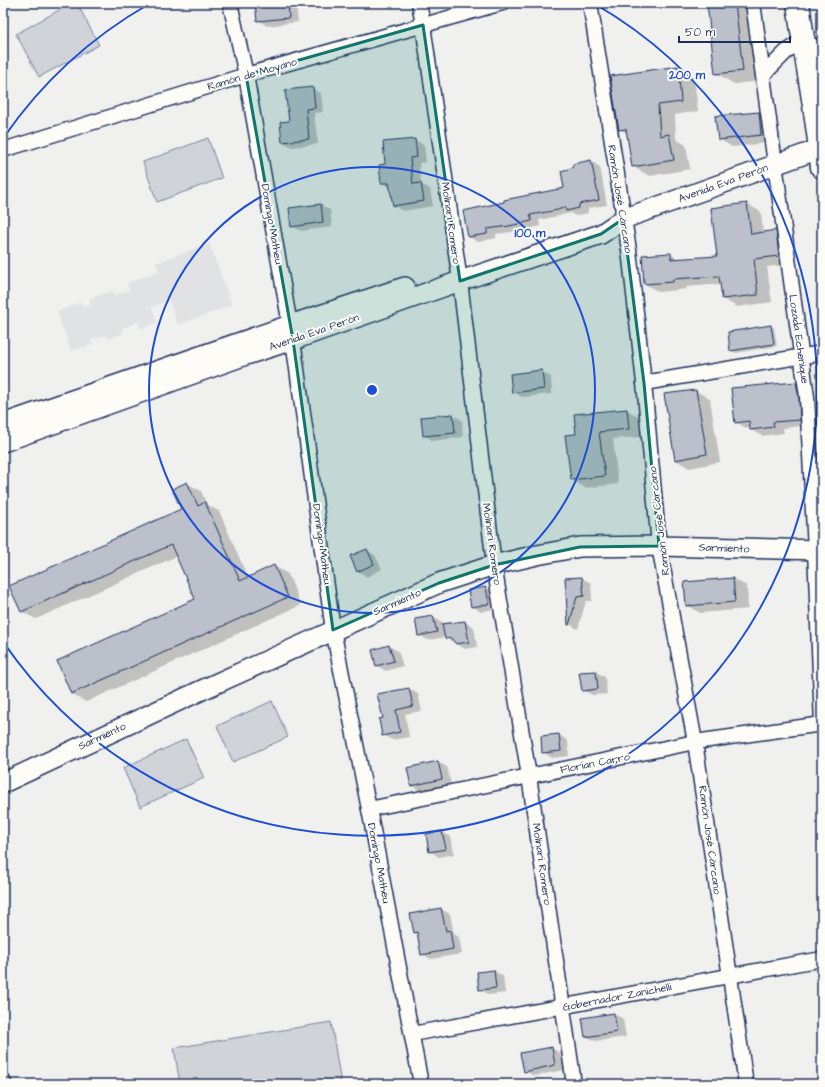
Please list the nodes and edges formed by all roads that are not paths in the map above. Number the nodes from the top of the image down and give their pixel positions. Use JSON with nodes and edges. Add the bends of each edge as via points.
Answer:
{"nodes":[{"id":1,"x":230,"y":3,"type":"edge"},
{"id":2,"x":419,"y":3,"type":"edge"},
{"id":3,"x":502,"y":3,"type":"edge"},
{"id":4,"x":590,"y":3,"type":"edge"},
{"id":5,"x":753,"y":3,"type":"edge"},
{"id":6,"x":798,"y":3,"type":"edge"},
{"id":7,"x":423,"y":24,"type":"junction"},
{"id":8,"x":812,"y":46,"type":"edge"},
{"id":9,"x":246,"y":75,"type":"junction"},
{"id":10,"x":763,"y":75,"type":"junction"},
{"id":11,"x":3,"y":150,"type":"edge"},
{"id":12,"x":821,"y":155,"type":"edge"},
{"id":13,"x":774,"y":165,"type":"junction"},
{"id":14,"x":624,"y":219,"type":"junction"},
{"id":15,"x":459,"y":275,"type":"junction"},
{"id":16,"x":291,"y":333,"type":"junction"},
{"id":17,"x":822,"y":353,"type":"edge"},
{"id":18,"x":802,"y":356,"type":"junction"},
{"id":19,"x":644,"y":383,"type":"junction"},
{"id":20,"x":3,"y":424,"type":"edge"},
{"id":21,"x":3,"y":442,"type":"edge"},
{"id":22,"x":659,"y":546,"type":"junction"},
{"id":23,"x":819,"y":550,"type":"edge"},
{"id":24,"x":494,"y":565,"type":"junction"},
{"id":25,"x":333,"y":630,"type":"junction"},
{"id":26,"x":822,"y":724,"type":"edge"},
{"id":27,"x":695,"y":742,"type":"junction"},
{"id":28,"x":529,"y":776,"type":"junction"},
{"id":29,"x":3,"y":783,"type":"edge"},
{"id":30,"x":369,"y":809,"type":"junction"},
{"id":31,"x":822,"y":959,"type":"edge"},
{"id":32,"x":730,"y":975,"type":"junction"},
{"id":33,"x":563,"y":1007,"type":"junction"},
{"id":34,"x":412,"y":1034,"type":"junction"},
{"id":35,"x":421,"y":1084,"type":"edge"},
{"id":36,"x":574,"y":1084,"type":"edge"},
{"id":37,"x":746,"y":1084,"type":"edge"}],
"edges":[{"from":1,"to":9,"type":"street","name":"Domingo Matheu"},
{"from":2,"to":7,"type":"street","name":"Molinari Romero"},
{"from":3,"to":7,"type":"street","name":"Ramón de Moyano"},
{"from":4,"to":14,"type":"street","name":"Ramón José Cárcano"},
{"from":5,"to":10,"type":"street","name":"Lozada Echenique"},
{"from":6,"to":8,"type":"highway"},
{"from":7,"to":9,"type":"street","name":"Ramón de Moyano"},
{"from":7,"to":15,"type":"street","name":"Molinari Romero"},
{"from":8,"to":10,"type":"street","via":[[786,52]]},
{"from":8,"to":12,"type":"highway"},
{"from":9,"to":11,"type":"street","name":"Ramón de Moyano"},
{"from":9,"to":16,"type":"street","name":"Domingo Matheu"},
{"from":10,"to":13,"type":"street","name":"Lozada Echenique"},
{"from":12,"to":13,"type":"main road","name":"Avenida Eva Perón"},
{"from":13,"to":14,"type":"main road","name":"Avenida Eva Perón"},
{"from":13,"to":18,"type":"street","name":"Lozada Echenique"},
{"from":14,"to":15,"type":"main road","name":"Avenida Eva Perón","via":[[601,234]]},
{"from":14,"to":19,"type":"street","name":"Ramón José Cárcano"},
{"from":15,"to":16,"type":"main road","name":"Avenida Eva Perón"},
{"from":15,"to":24,"type":"street","name":"Molinari Romero"},
{"from":16,"to":20,"type":"main road","name":"Avenida Eva Perón"},
{"from":16,"to":21,"type":"main road","name":"Avenida Eva Perón","via":[[246,355]]},
{"from":16,"to":25,"type":"street","name":"Domingo Matheu"},
{"from":17,"to":18,"type":"street"},
{"from":18,"to":19,"type":"street"},
{"from":18,"to":23,"type":"street","name":"Lozada Echenique"},
{"from":19,"to":22,"type":"street","name":"Ramón José Cárcano"},
{"from":22,"to":23,"type":"main road","name":"Sarmiento"},
{"from":22,"to":24,"type":"main road","name":"Sarmiento","via":[[580,547]]},
{"from":22,"to":27,"type":"street","name":"Ramón José Cárcano"},
{"from":23,"to":26,"type":"street","name":"Lozada Echenique"},
{"from":24,"to":25,"type":"main road","name":"Sarmiento","via":[[439,583]]},
{"from":24,"to":28,"type":"street","name":"Molinari Romero"},
{"from":25,"to":29,"type":"main road","name":"Sarmiento"},
{"from":25,"to":30,"type":"street","name":"Domingo Matheu"},
{"from":26,"to":27,"type":"street","name":"Florian Carro"},
{"from":27,"to":28,"type":"street","name":"Florian Carro"},
{"from":27,"to":32,"type":"street","name":"Ramón José Cárcano"},
{"from":28,"to":30,"type":"street","name":"Florian Carro"},
{"from":28,"to":33,"type":"street","name":"Molinari Romero"},
{"from":30,"to":34,"type":"street","name":"Domingo Matheu"},
{"from":31,"to":32,"type":"street","name":"Gobernador Zanichelli"},
{"from":32,"to":33,"type":"street","name":"Gobernador Zanichelli"},
{"from":32,"to":37,"type":"street","name":"Ramón José Cárcano"},
{"from":33,"to":34,"type":"street","name":"Gobernador Zanichelli"},
{"from":33,"to":36,"type":"street","name":"Molinari Romero"},
{"from":34,"to":35,"type":"street","name":"Domingo Matheu"}]}
